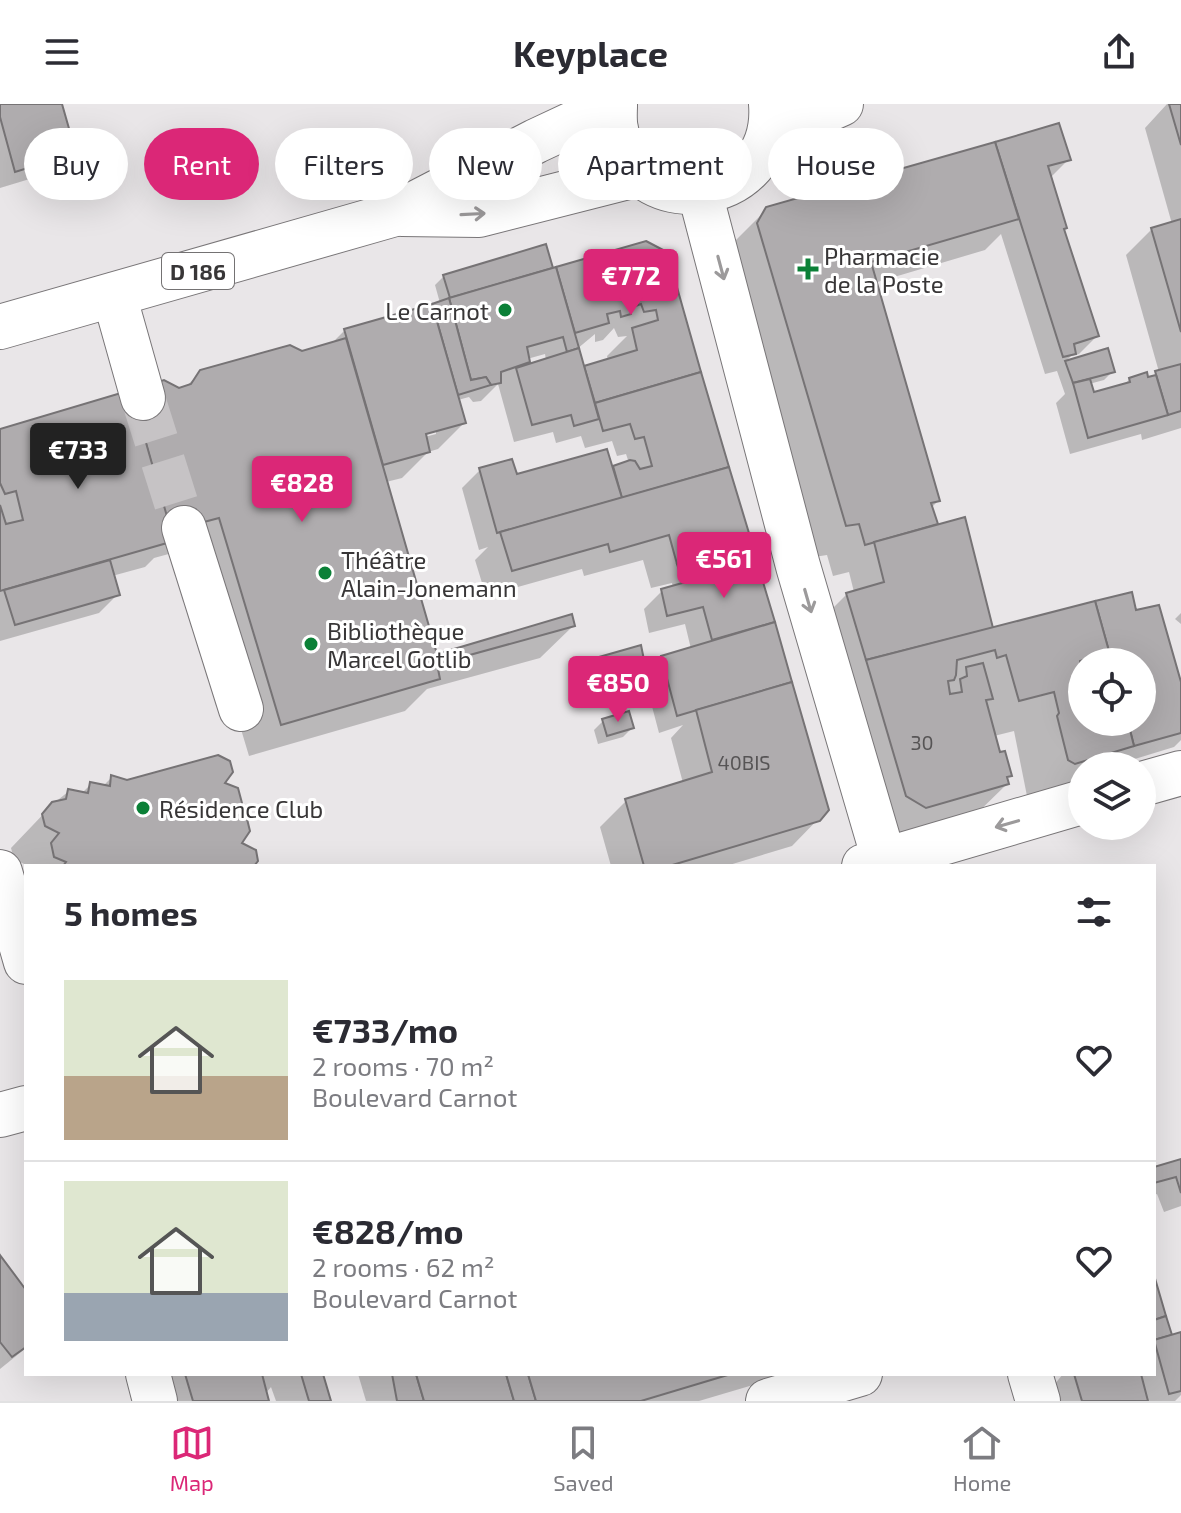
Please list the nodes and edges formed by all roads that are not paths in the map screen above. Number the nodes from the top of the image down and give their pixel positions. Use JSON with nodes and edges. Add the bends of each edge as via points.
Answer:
{"nodes":[{"id":1,"x":615,"y":104,"type":"edge"},
{"id":2,"x":841,"y":104,"type":"edge"},
{"id":3,"x":770,"y":120,"type":"edge"},
{"id":4,"x":616,"y":128,"type":"edge"},
{"id":5,"x":752,"y":167,"type":"edge"},
{"id":6,"x":558,"y":195,"type":"edge"},
{"id":7,"x":702,"y":200,"type":"edge"},
{"id":8,"x":395,"y":214,"type":"junction"},
{"id":9,"x":114,"y":295,"type":"junction"},
{"id":10,"x":0,"y":327,"type":"edge"},
{"id":11,"x":143,"y":398,"type":"tunnel mouth"},
{"id":12,"x":184,"y":528,"type":"tunnel mouth"},
{"id":13,"x":241,"y":709,"type":"dead end"},
{"id":14,"x":1181,"y":773,"type":"edge"},
{"id":15,"x":1156,"y":780,"type":"edge"},
{"id":16,"x":1068,"y":806,"type":"edge"},
{"id":17,"x":878,"y":864,"type":"edge"},
{"id":18,"x":0,"y":872,"type":"edge"},
{"id":19,"x":24,"y":955,"type":"edge"},
{"id":20,"x":24,"y":1109,"type":"edge"},
{"id":21,"x":0,"y":1115,"type":"edge"},
{"id":22,"x":149,"y":1376,"type":"edge"},
{"id":23,"x":853,"y":1376,"type":"edge"},
{"id":24,"x":1031,"y":1376,"type":"edge"},
{"id":25,"x":155,"y":1401,"type":"edge"},
{"id":26,"x":768,"y":1401,"type":"edge"},
{"id":27,"x":1038,"y":1401,"type":"edge"}],
"edges":[{"from":1,"to":4,"type":"street"},
{"from":1,"to":8,"type":"street","number":"D 186"},
{"from":2,"to":3,"type":"street"},
{"from":3,"to":5,"type":"street"},
{"from":8,"to":6,"type":"street","number":"D 186","one_way":true,"via":[[479,215]]},
{"from":7,"to":17,"type":"street","one_way":true},
{"from":8,"to":9,"type":"street","number":"D 186"},
{"from":9,"to":10,"type":"street","number":"D 186"},
{"from":9,"to":11,"type":"street"},
{"from":12,"to":13,"type":"street"},
{"from":14,"to":15,"type":"street"},
{"from":16,"to":17,"type":"street","one_way":true},
{"from":18,"to":19,"type":"street"},
{"from":20,"to":21,"type":"street"},
{"from":22,"to":25,"type":"street"},
{"from":23,"to":26,"type":"street"},
{"from":24,"to":27,"type":"street"}]}
